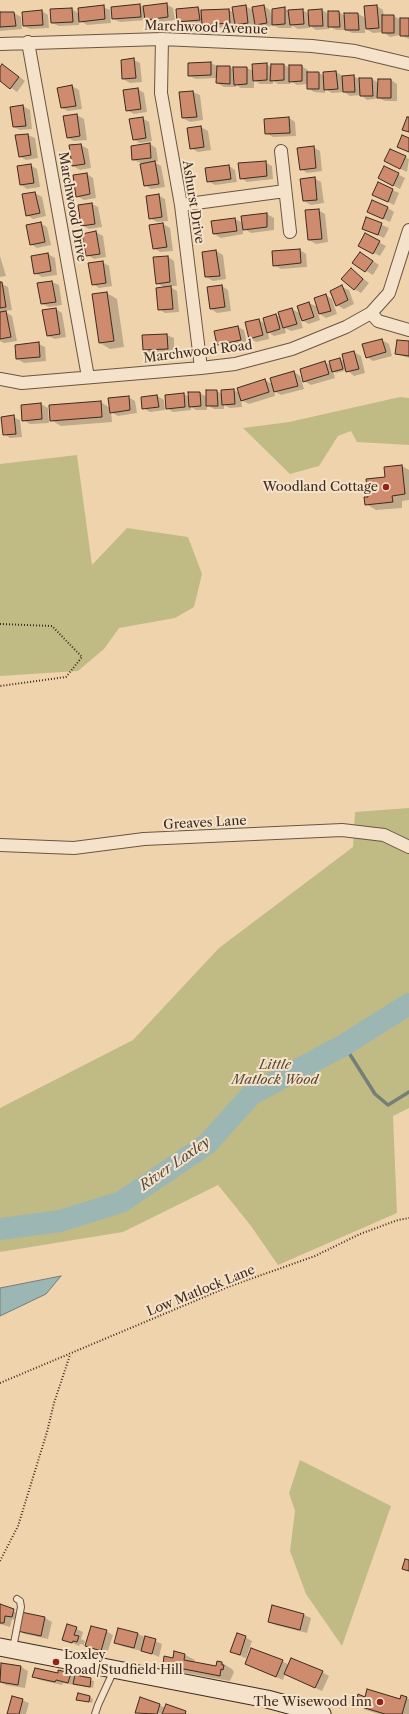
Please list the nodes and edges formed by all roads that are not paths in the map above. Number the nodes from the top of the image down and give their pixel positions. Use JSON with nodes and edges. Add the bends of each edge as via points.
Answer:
{"nodes":[{"id":1,"x":162,"y":39,"type":"junction"},
{"id":2,"x":28,"y":42,"type":"junction"},
{"id":3,"x":0,"y":44,"type":"edge"},
{"id":4,"x":409,"y":64,"type":"edge"},
{"id":5,"x":282,"y":151,"type":"dead end"},
{"id":6,"x":285,"y":191,"type":"junction"},
{"id":7,"x":181,"y":205,"type":"junction"},
{"id":8,"x":409,"y":230,"type":"edge"},
{"id":9,"x":290,"y":232,"type":"dead end"},
{"id":10,"x":371,"y":313,"type":"junction"},
{"id":11,"x":409,"y":330,"type":"edge"},
{"id":12,"x":201,"y":368,"type":"junction"},
{"id":13,"x":88,"y":377,"type":"junction"},
{"id":14,"x":0,"y":379,"type":"edge"},
{"id":15,"x":0,"y":845,"type":"edge"},
{"id":16,"x":409,"y":846,"type":"edge"},
{"id":17,"x":17,"y":1599,"type":"dead end"},
{"id":18,"x":6,"y":1648,"type":"edge"},
{"id":19,"x":114,"y":1669,"type":"junction"},
{"id":20,"x":95,"y":1714,"type":"edge"},
{"id":21,"x":322,"y":1714,"type":"edge"}],
"edges":[{"from":1,"to":2,"type":"street","name":"Marchwood Avenue"},
{"from":1,"to":4,"type":"street","name":"Marchwood Avenue","via":[[312,46],[355,51]]},
{"from":1,"to":7,"type":"street","name":"Ashurst Drive","via":[[161,93]]},
{"from":2,"to":3,"type":"street","name":"Marchwood Avenue"},
{"from":2,"to":13,"type":"street","name":"Marchwood Drive"},
{"from":5,"to":6,"type":"street"},
{"from":6,"to":7,"type":"street"},
{"from":6,"to":9,"type":"street"},
{"from":7,"to":12,"type":"street","name":"Ashurst Drive"},
{"from":8,"to":10,"type":"street","name":"Marchwood Road","via":[[389,292]]},
{"from":10,"to":11,"type":"street","via":[[378,321]]},
{"from":10,"to":12,"type":"street","name":"Marchwood Road","via":[[346,327],[292,349],[235,364]]},
{"from":12,"to":13,"type":"street","name":"Marchwood Road"},
{"from":13,"to":14,"type":"street","name":"Marchwood Road","via":[[22,383]]},
{"from":15,"to":16,"type":"street","name":"Greaves Lane","via":[[74,848],[144,840],[342,830],[384,835]]},
{"from":17,"to":18,"type":"lane","via":[[21,1607]]},
{"from":18,"to":19,"type":"main road"},
{"from":19,"to":20,"type":"lane"},
{"from":19,"to":21,"type":"main road","via":[[267,1699]]}]}
